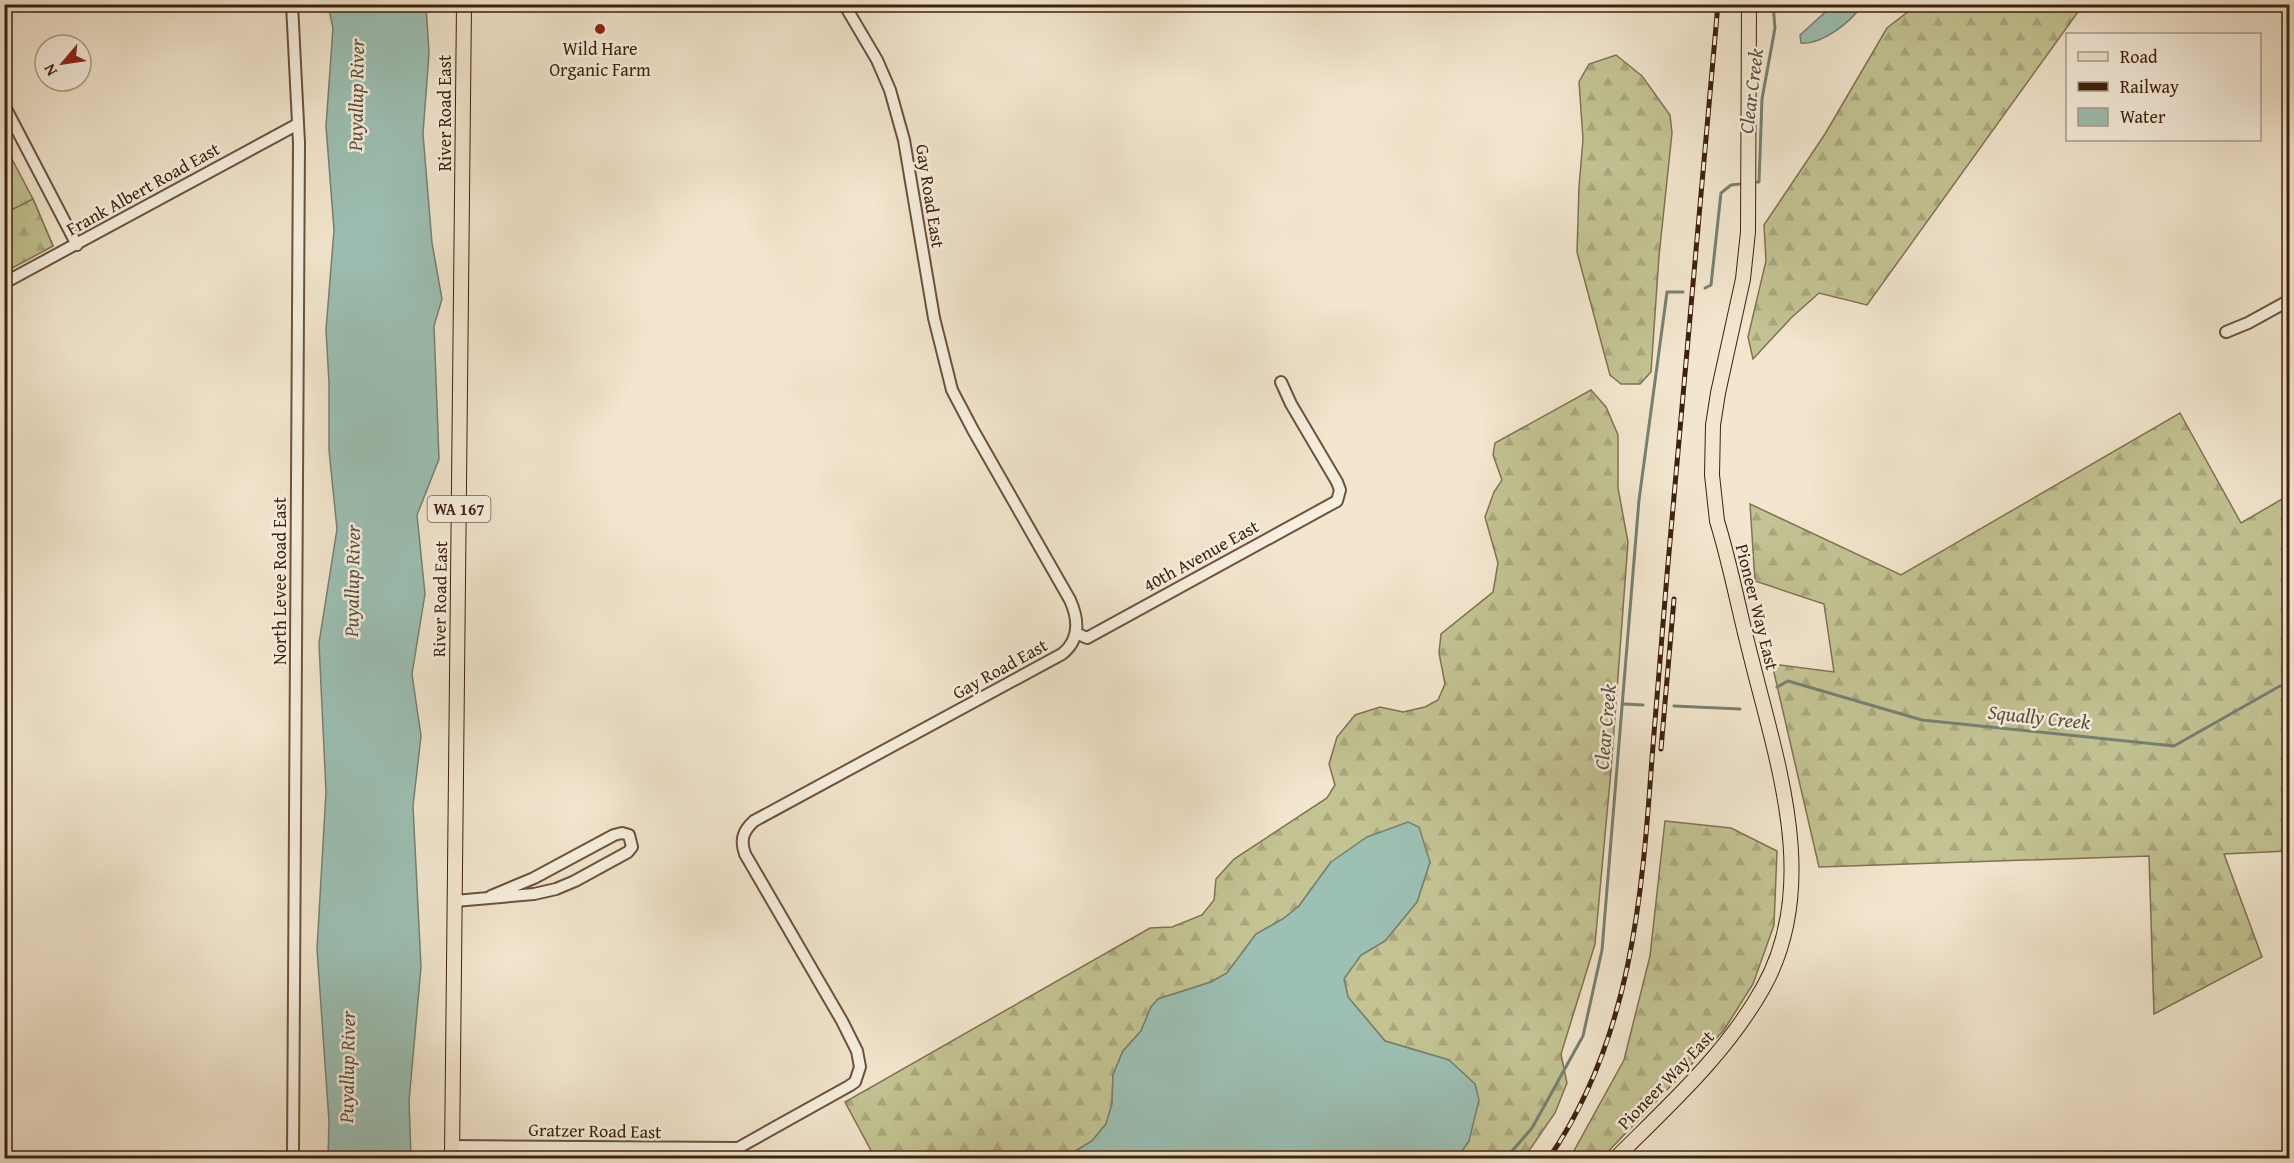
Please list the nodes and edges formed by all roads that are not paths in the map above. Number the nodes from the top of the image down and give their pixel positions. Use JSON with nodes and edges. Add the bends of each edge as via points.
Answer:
{"nodes":[{"id":1,"x":292,"y":4,"type":"edge"},
{"id":2,"x":464,"y":4,"type":"edge"},
{"id":3,"x":844,"y":4,"type":"edge"},
{"id":4,"x":1749,"y":4,"type":"edge"},
{"id":5,"x":4,"y":105,"type":"edge"},
{"id":6,"x":298,"y":124,"type":"junction"},
{"id":7,"x":77,"y":245,"type":"junction"},
{"id":8,"x":4,"y":283,"type":"edge"},
{"id":9,"x":2289,"y":300,"type":"edge"},
{"id":10,"x":2226,"y":332,"type":"dead end"},
{"id":11,"x":1281,"y":382,"type":"dead end"},
{"id":12,"x":1076,"y":633,"type":"junction"},
{"id":13,"x":491,"y":897,"type":"junction"},
{"id":14,"x":455,"y":901,"type":"junction"},
{"id":15,"x":452,"y":1152,"type":"edge"},
{"id":16,"x":740,"y":1153,"type":"edge"},
{"id":17,"x":293,"y":1158,"type":"edge"},
{"id":18,"x":1616,"y":1158,"type":"edge"}],
"edges":[{"from":1,"to":6,"type":"street","name":"North Levee Road East"},
{"from":2,"to":14,"type":"main road","name":"River Road East","number":"WA 167"},
{"from":3,"to":12,"type":"street","name":"Gay Road East","via":[[877,60],[904,140],[934,318],[952,390],[1070,600],[1077,617]]},
{"from":4,"to":18,"type":"main road","name":"Pioneer Way East","via":[[1748,232],[1738,304],[1715,414],[1712,475],[1718,521],[1785,802],[1792,857],[1790,908],[1777,957],[1747,1016],[1698,1076]]},
{"from":5,"to":7,"type":"street"},
{"from":6,"to":7,"type":"street","name":"Frank Albert Road East"},
{"from":6,"to":17,"type":"street","name":"North Levee Road East"},
{"from":7,"to":8,"type":"street","name":"Frank Albert Road East"},
{"from":9,"to":10,"type":"street"},
{"from":11,"to":12,"type":"street","name":"40th Avenue East","via":[[1337,482],[1337,501],[1087,638]]},
{"from":12,"to":16,"type":"street","name":"Gay Road East","via":[[1072,645],[1062,654],[796,798],[743,834],[745,854],[842,1021],[860,1067],[855,1082]]},
{"from":13,"to":13,"type":"street","via":[[556,889],[628,852],[631,842],[628,835],[614,836]]},
{"from":13,"to":14,"type":"street"},
{"from":14,"to":15,"type":"main road","name":"River Road East","number":"WA 167"},
{"from":15,"to":16,"type":"street","name":"Gratzer Road East"}]}
